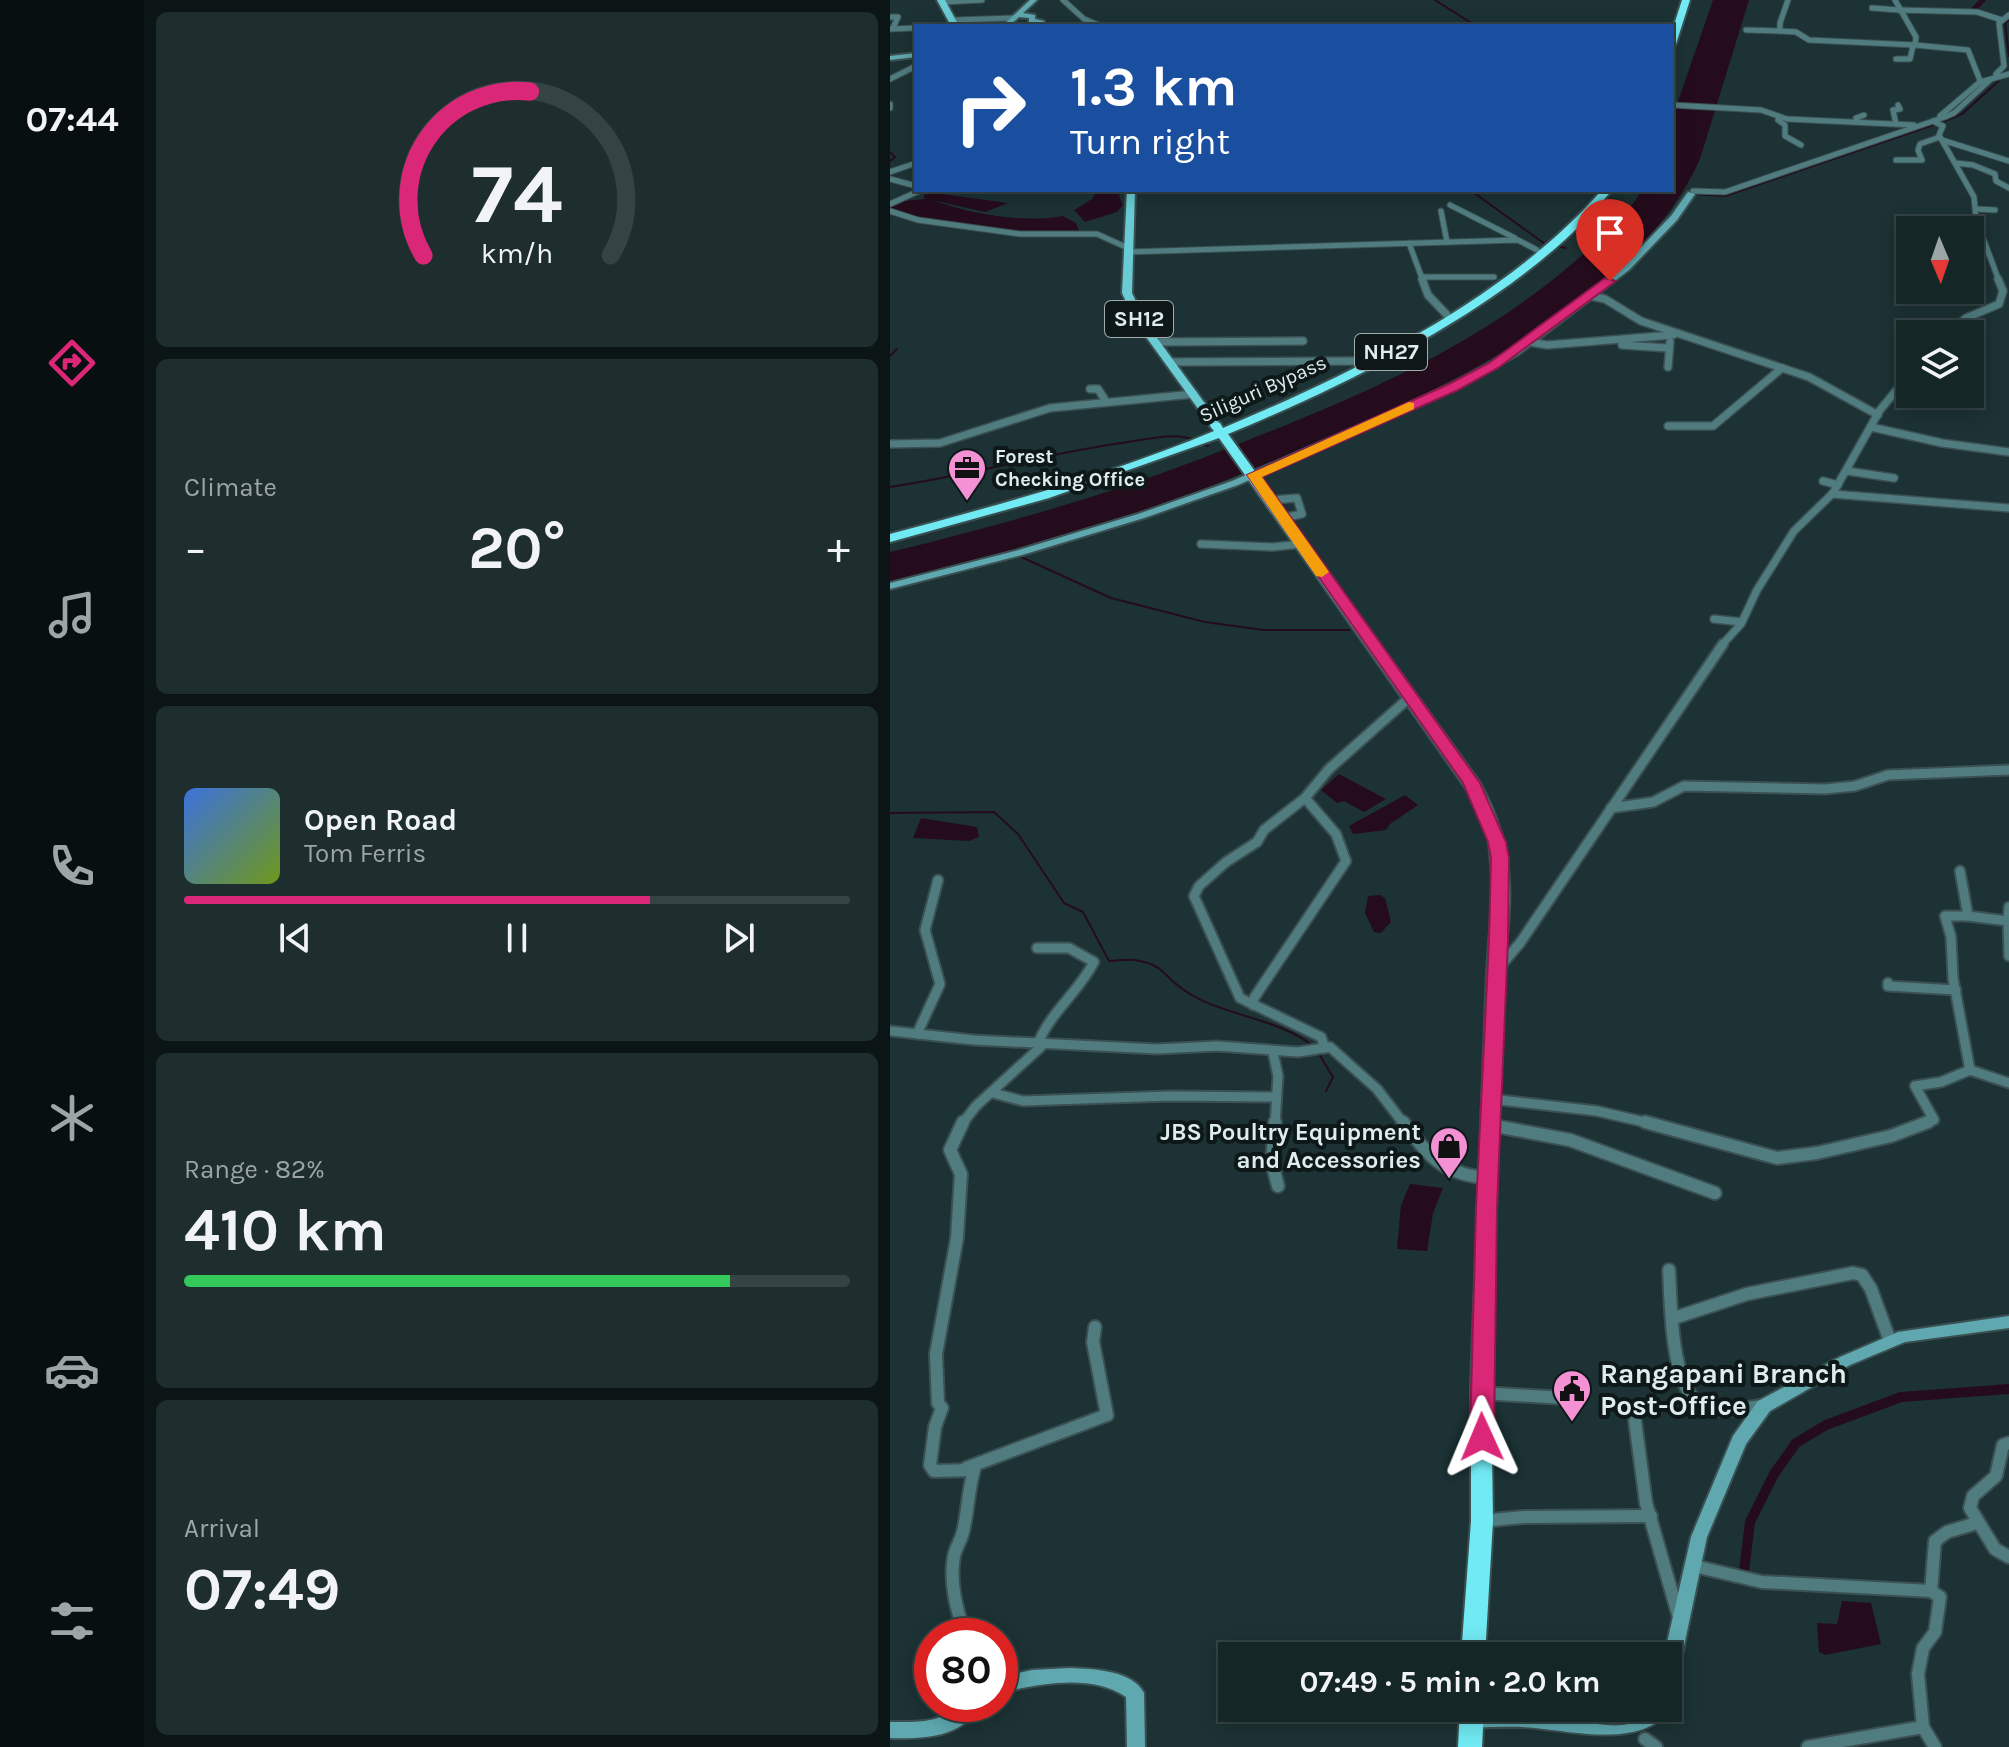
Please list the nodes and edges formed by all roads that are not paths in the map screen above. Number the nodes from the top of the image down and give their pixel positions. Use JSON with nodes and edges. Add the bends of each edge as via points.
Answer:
{"nodes":[{"id":1,"x":982,"y":0,"type":"edge"},
{"id":2,"x":1034,"y":0,"type":"edge"},
{"id":3,"x":1076,"y":0,"type":"edge"},
{"id":4,"x":1677,"y":0,"type":"edge"},
{"id":5,"x":1686,"y":0,"type":"edge"},
{"id":6,"x":1788,"y":0,"type":"edge"},
{"id":7,"x":1895,"y":0,"type":"edge"},
{"id":8,"x":1065,"y":1,"type":"edge"},
{"id":9,"x":944,"y":3,"type":"edge"},
{"id":10,"x":969,"y":6,"type":"dead end"},
{"id":11,"x":1872,"y":8,"type":"dead end"},
{"id":12,"x":1899,"y":10,"type":"junction"},
{"id":13,"x":1987,"y":14,"type":"junction"},
{"id":14,"x":2009,"y":14,"type":"edge"},
{"id":15,"x":1016,"y":16,"type":"junction"},
{"id":16,"x":890,"y":17,"type":"edge"},
{"id":17,"x":2002,"y":20,"type":"junction"},
{"id":18,"x":954,"y":23,"type":"edge"},
{"id":19,"x":1007,"y":24,"type":"edge"},
{"id":20,"x":1042,"y":24,"type":"edge"},
{"id":21,"x":1096,"y":24,"type":"edge"},
{"id":22,"x":1670,"y":24,"type":"edge"},
{"id":23,"x":892,"y":28,"type":"edge"},
{"id":24,"x":914,"y":28,"type":"edge"},
{"id":25,"x":1746,"y":30,"type":"dead end"},
{"id":26,"x":1780,"y":31,"type":"junction"},
{"id":27,"x":1674,"y":38,"type":"edge"},
{"id":28,"x":1914,"y":46,"type":"junction"},
{"id":29,"x":914,"y":55,"type":"edge"},
{"id":30,"x":891,"y":58,"type":"edge"},
{"id":31,"x":1896,"y":59,"type":"dead end"},
{"id":32,"x":914,"y":67,"type":"edge"},
{"id":33,"x":1982,"y":74,"type":"dead end"},
{"id":34,"x":2003,"y":74,"type":"edge"},
{"id":35,"x":890,"y":79,"type":"edge"},
{"id":36,"x":1990,"y":80,"type":"junction"},
{"id":37,"x":1981,"y":83,"type":"junction"},
{"id":38,"x":1674,"y":105,"type":"edge"},
{"id":39,"x":1898,"y":105,"type":"dead end"},
{"id":40,"x":1864,"y":115,"type":"dead end"},
{"id":41,"x":1777,"y":117,"type":"junction"},
{"id":42,"x":1932,"y":121,"type":"junction"},
{"id":43,"x":1858,"y":122,"type":"junction"},
{"id":44,"x":1896,"y":124,"type":"junction"},
{"id":45,"x":1919,"y":125,"type":"junction"},
{"id":46,"x":1941,"y":138,"type":"junction"},
{"id":47,"x":1801,"y":145,"type":"dead end"},
{"id":48,"x":1896,"y":160,"type":"dead end"},
{"id":49,"x":2009,"y":161,"type":"edge"},
{"id":50,"x":1956,"y":163,"type":"junction"},
{"id":51,"x":914,"y":164,"type":"edge"},
{"id":52,"x":890,"y":172,"type":"edge"},
{"id":53,"x":890,"y":179,"type":"edge"},
{"id":54,"x":914,"y":185,"type":"edge"},
{"id":55,"x":2009,"y":188,"type":"edge"},
{"id":56,"x":917,"y":192,"type":"edge"},
{"id":57,"x":1131,"y":192,"type":"edge"},
{"id":58,"x":1595,"y":192,"type":"edge"},
{"id":59,"x":1605,"y":192,"type":"edge"},
{"id":60,"x":1692,"y":193,"type":"joint"},
{"id":61,"x":890,"y":204,"type":"edge"},
{"id":62,"x":1450,"y":205,"type":"dead end"},
{"id":63,"x":1976,"y":209,"type":"junction"},
{"id":64,"x":1995,"y":210,"type":"dead end"},
{"id":65,"x":890,"y":211,"type":"edge"},
{"id":66,"x":1441,"y":211,"type":"dead end"},
{"id":67,"x":1518,"y":240,"type":"junction"},
{"id":68,"x":1447,"y":242,"type":"junction"},
{"id":69,"x":1409,"y":243,"type":"junction"},
{"id":70,"x":1546,"y":246,"type":"junction"},
{"id":71,"x":1128,"y":250,"type":"junction"},
{"id":72,"x":1422,"y":277,"type":"junction"},
{"id":73,"x":1494,"y":277,"type":"dead end"},
{"id":74,"x":1591,"y":296,"type":"junction"},
{"id":75,"x":1447,"y":315,"type":"junction"},
{"id":76,"x":1965,"y":320,"type":"edge"},
{"id":77,"x":1676,"y":335,"type":"junction"},
{"id":78,"x":1303,"y":341,"type":"dead end"},
{"id":79,"x":1588,"y":341,"type":"junction"},
{"id":80,"x":1154,"y":342,"type":"junction"},
{"id":81,"x":1530,"y":342,"type":"junction"},
{"id":82,"x":1668,"y":348,"type":"junction"},
{"id":83,"x":1363,"y":361,"type":"junction"},
{"id":84,"x":1171,"y":362,"type":"junction"},
{"id":85,"x":1668,"y":367,"type":"dead end"},
{"id":86,"x":1782,"y":368,"type":"junction"},
{"id":87,"x":1090,"y":389,"type":"dead end"},
{"id":88,"x":1896,"y":392,"type":"edge"},
{"id":89,"x":1194,"y":394,"type":"junction"},
{"id":90,"x":1105,"y":400,"type":"junction"},
{"id":91,"x":1878,"y":415,"type":"junction"},
{"id":92,"x":1668,"y":426,"type":"dead end"},
{"id":93,"x":1871,"y":427,"type":"junction"},
{"id":94,"x":1218,"y":429,"type":"junction"},
{"id":95,"x":890,"y":444,"type":"edge"},
{"id":96,"x":2009,"y":452,"type":"edge"},
{"id":97,"x":1847,"y":471,"type":"junction"},
{"id":98,"x":1253,"y":474,"type":"junction"},
{"id":99,"x":1894,"y":478,"type":"dead end"},
{"id":100,"x":1823,"y":481,"type":"dead end"},
{"id":101,"x":1838,"y":485,"type":"junction"},
{"id":102,"x":1832,"y":494,"type":"junction"},
{"id":103,"x":1271,"y":500,"type":"junction"},
{"id":104,"x":2009,"y":508,"type":"edge"},
{"id":105,"x":1282,"y":518,"type":"junction"},
{"id":106,"x":890,"y":536,"type":"edge"},
{"id":107,"x":1201,"y":544,"type":"dead end"},
{"id":108,"x":1301,"y":544,"type":"junction"},
{"id":109,"x":890,"y":586,"type":"edge"},
{"id":110,"x":1714,"y":619,"type":"dead end"},
{"id":111,"x":1742,"y":622,"type":"junction"},
{"id":112,"x":1410,"y":697,"type":"junction"},
{"id":113,"x":2009,"y":770,"type":"edge"},
{"id":114,"x":1305,"y":798,"type":"junction"},
{"id":115,"x":1611,"y":808,"type":"junction"},
{"id":116,"x":1960,"y":871,"type":"dead end"},
{"id":117,"x":938,"y":880,"type":"dead end"},
{"id":118,"x":2009,"y":907,"type":"edge"},
{"id":119,"x":1968,"y":916,"type":"junction"},
{"id":120,"x":2008,"y":921,"type":"edge"},
{"id":121,"x":1037,"y":948,"type":"dead end"},
{"id":122,"x":2009,"y":956,"type":"edge"},
{"id":123,"x":1495,"y":972,"type":"junction"},
{"id":124,"x":1888,"y":983,"type":"dead end"},
{"id":125,"x":1956,"y":990,"type":"junction"},
{"id":126,"x":1253,"y":1005,"type":"junction"},
{"id":127,"x":890,"y":1031,"type":"edge"},
{"id":128,"x":917,"y":1034,"type":"junction"},
{"id":129,"x":1042,"y":1042,"type":"junction"},
{"id":130,"x":1325,"y":1048,"type":"junction"},
{"id":131,"x":1273,"y":1052,"type":"junction"},
{"id":132,"x":1970,"y":1070,"type":"junction"},
{"id":133,"x":2009,"y":1083,"type":"edge"},
{"id":134,"x":993,"y":1093,"type":"junction"},
{"id":135,"x":1275,"y":1097,"type":"junction"},
{"id":136,"x":1491,"y":1099,"type":"junction"},
{"id":137,"x":1490,"y":1125,"type":"junction"},
{"id":138,"x":1488,"y":1178,"type":"junction"},
{"id":139,"x":1278,"y":1186,"type":"dead end"},
{"id":140,"x":1715,"y":1193,"type":"dead end"},
{"id":141,"x":1669,"y":1270,"type":"dead end"},
{"id":142,"x":1674,"y":1318,"type":"junction"},
{"id":143,"x":2009,"y":1322,"type":"edge"},
{"id":144,"x":1095,"y":1327,"type":"dead end"},
{"id":145,"x":1890,"y":1341,"type":"junction"},
{"id":146,"x":1481,"y":1393,"type":"junction"},
{"id":147,"x":1564,"y":1398,"type":"dead end"},
{"id":148,"x":1764,"y":1406,"type":"junction"},
{"id":149,"x":1635,"y":1421,"type":"dead end"},
{"id":150,"x":2009,"y":1443,"type":"edge"},
{"id":151,"x":966,"y":1468,"type":"junction"},
{"id":152,"x":1651,"y":1516,"type":"junction"},
{"id":153,"x":1482,"y":1521,"type":"junction"},
{"id":154,"x":1977,"y":1523,"type":"junction"},
{"id":155,"x":2009,"y":1557,"type":"edge"},
{"id":156,"x":1694,"y":1566,"type":"junction"},
{"id":157,"x":1931,"y":1591,"type":"junction"},
{"id":158,"x":959,"y":1618,"type":"edge"},
{"id":159,"x":1680,"y":1621,"type":"junction"},
{"id":160,"x":1474,"y":1642,"type":"edge"},
{"id":161,"x":1676,"y":1642,"type":"edge"},
{"id":162,"x":1018,"y":1683,"type":"edge"},
{"id":163,"x":956,"y":1722,"type":"edge"},
{"id":164,"x":1472,"y":1722,"type":"edge"},
{"id":165,"x":1543,"y":1722,"type":"edge"},
{"id":166,"x":1659,"y":1722,"type":"edge"},
{"id":167,"x":1923,"y":1727,"type":"junction"},
{"id":168,"x":890,"y":1730,"type":"edge"},
{"id":169,"x":1873,"y":1742,"type":"edge"},
{"id":170,"x":1651,"y":1743,"type":"edge"},
{"id":171,"x":1136,"y":1747,"type":"edge"},
{"id":172,"x":1470,"y":1747,"type":"edge"},
{"id":173,"x":1808,"y":1747,"type":"edge"},
{"id":174,"x":1935,"y":1747,"type":"edge"}],
"edges":[{"from":1,"to":9,"type":"street"},
{"from":2,"to":15,"type":"street"},
{"from":3,"to":8,"type":"street"},
{"from":4,"to":22,"type":"highway"},
{"from":5,"to":27,"type":"highway"},
{"from":6,"to":26,"type":"street"},
{"from":7,"to":12,"type":"street"},
{"from":8,"to":21,"type":"street"},
{"from":9,"to":10,"type":"street"},
{"from":9,"to":18,"type":"main road"},
{"from":11,"to":12,"type":"street"},
{"from":12,"to":13,"type":"street"},
{"from":12,"to":28,"type":"street","via":[[1916,37]]},
{"from":13,"to":14,"type":"street"},
{"from":13,"to":17,"type":"street"},
{"from":14,"to":17,"type":"street"},
{"from":15,"to":18,"type":"street"},
{"from":15,"to":19,"type":"street"},
{"from":15,"to":20,"type":"street","via":[[1033,16],[1031,21]]},
{"from":16,"to":23,"type":"street","via":[[898,17]]},
{"from":17,"to":34,"type":"street","via":[[1998,30]]},
{"from":23,"to":24,"type":"street"},
{"from":25,"to":26,"type":"street"},
{"from":26,"to":28,"type":"street","via":[[1809,40]]},
{"from":28,"to":31,"type":"street","via":[[1910,59]]},
{"from":28,"to":37,"type":"street","via":[[1968,50]]},
{"from":29,"to":30,"type":"street"},
{"from":32,"to":35,"type":"street"},
{"from":33,"to":34,"type":"street"},
{"from":34,"to":36,"type":"street"},
{"from":36,"to":37,"type":"street"},
{"from":36,"to":42,"type":"street","via":[[1954,113]]},
{"from":37,"to":42,"type":"street","via":[[1960,94]]},
{"from":38,"to":41,"type":"street","via":[[1761,110]]},
{"from":39,"to":44,"type":"street","via":[[1900,109],[1893,110]]},
{"from":40,"to":43,"type":"street","via":[[1856,118]]},
{"from":41,"to":43,"type":"street"},
{"from":41,"to":47,"type":"street","via":[[1785,125],[1785,136]]},
{"from":42,"to":45,"type":"street"},
{"from":42,"to":46,"type":"street","via":[[1942,125]]},
{"from":43,"to":44,"type":"street"},
{"from":44,"to":45,"type":"street"},
{"from":45,"to":60,"type":"street","via":[[1725,192]]},
{"from":46,"to":48,"type":"street","via":[[1920,144],[1922,160]]},
{"from":46,"to":49,"type":"street"},
{"from":46,"to":50,"type":"street"},
{"from":50,"to":55,"type":"street","via":[[1985,168]]},
{"from":50,"to":63,"type":"street"},
{"from":51,"to":52,"type":"street"},
{"from":53,"to":54,"type":"street"},
{"from":56,"to":61,"type":"street"},
{"from":57,"to":71,"type":"main road","number":"SH12"},
{"from":58,"to":70,"type":"highway","number":"NH27"},
{"from":59,"to":70,"type":"highway","name":"Siliguri Bypass","number":"NH27"},
{"from":60,"to":74,"type":"street","via":[[1650,245]]},
{"from":62,"to":67,"type":"street"},
{"from":63,"to":64,"type":"street"},
{"from":63,"to":76,"type":"street","via":[[2002,286],[2001,302]]},
{"from":65,"to":71,"type":"street","via":[[1020,234],[1097,234]]},
{"from":66,"to":68,"type":"street"},
{"from":67,"to":68,"type":"street"},
{"from":67,"to":70,"type":"street"},
{"from":68,"to":69,"type":"street"},
{"from":69,"to":71,"type":"street","via":[[1289,250]]},
{"from":69,"to":72,"type":"street"},
{"from":70,"to":75,"type":"highway","number":"NH27"},
{"from":70,"to":94,"type":"highway","name":"Siliguri Bypass","number":"NH27","via":[[1484,296],[1423,335],[1313,391]]},
{"from":71,"to":80,"type":"main road","number":"SH12","via":[[1127,293]]},
{"from":72,"to":73,"type":"street"},
{"from":72,"to":75,"type":"street","via":[[1428,295]]},
{"from":74,"to":77,"type":"street"},
{"from":74,"to":81,"type":"street"},
{"from":75,"to":83,"type":"highway","number":"NH27"},
{"from":77,"to":79,"type":"street"},
{"from":77,"to":82,"type":"street"},
{"from":77,"to":86,"type":"street"},
{"from":78,"to":80,"type":"street"},
{"from":79,"to":81,"type":"street"},
{"from":79,"to":82,"type":"street"},
{"from":80,"to":84,"type":"main road","number":"SH12"},
{"from":81,"to":98,"type":"street","via":[[1454,387]]},
{"from":82,"to":85,"type":"street"},
{"from":83,"to":84,"type":"street"},
{"from":83,"to":94,"type":"highway","number":"NH27"},
{"from":84,"to":89,"type":"main road","number":"SH12"},
{"from":86,"to":91,"type":"street"},
{"from":86,"to":92,"type":"street","via":[[1713,426]]},
{"from":87,"to":90,"type":"street","via":[[1098,389]]},
{"from":88,"to":91,"type":"street"},
{"from":89,"to":90,"type":"street"},
{"from":89,"to":94,"type":"main road","number":"SH12"},
{"from":90,"to":95,"type":"street","via":[[1050,408],[940,443]]},
{"from":91,"to":93,"type":"street"},
{"from":93,"to":96,"type":"street"},
{"from":93,"to":97,"type":"street"},
{"from":94,"to":98,"type":"highway"},
{"from":94,"to":106,"type":"highway","name":"Siliguri Bypass","number":"NH27","via":[[1091,479]]},
{"from":97,"to":99,"type":"street"},
{"from":97,"to":101,"type":"street"},
{"from":98,"to":103,"type":"highway"},
{"from":98,"to":109,"type":"street","via":[[1141,516]]},
{"from":100,"to":101,"type":"street"},
{"from":101,"to":102,"type":"street"},
{"from":102,"to":104,"type":"street"},
{"from":102,"to":111,"type":"street","via":[[1794,531]]},
{"from":103,"to":105,"type":"highway"},
{"from":103,"to":105,"type":"street","via":[[1297,498],[1302,514]]},
{"from":105,"to":108,"type":"highway"},
{"from":107,"to":108,"type":"street"},
{"from":108,"to":112,"type":"highway"},
{"from":110,"to":111,"type":"street"},
{"from":111,"to":115,"type":"street"},
{"from":112,"to":114,"type":"street","via":[[1329,769]]},
{"from":112,"to":123,"type":"highway","via":[[1472,783],[1497,842]]},
{"from":113,"to":115,"type":"street","via":[[1888,775],[1825,789],[1684,786],[1653,802]]},
{"from":114,"to":126,"type":"street","via":[[1336,835],[1346,861]]},
{"from":114,"to":126,"type":"street","via":[[1226,862],[1194,896],[1240,998]]},
{"from":115,"to":123,"type":"street"},
{"from":116,"to":119,"type":"street"},
{"from":117,"to":128,"type":"street","via":[[925,930],[940,984]]},
{"from":118,"to":120,"type":"street"},
{"from":119,"to":120,"type":"street"},
{"from":119,"to":125,"type":"street","via":[[1945,916]]},
{"from":120,"to":122,"type":"street"},
{"from":121,"to":129,"type":"street","via":[[1069,948],[1094,962],[1085,981],[1045,1025]]},
{"from":123,"to":136,"type":"highway"},
{"from":124,"to":125,"type":"street"},
{"from":125,"to":132,"type":"street"},
{"from":126,"to":130,"type":"street","via":[[1321,1037]]},
{"from":127,"to":128,"type":"street"},
{"from":128,"to":129,"type":"street"},
{"from":129,"to":131,"type":"street"},
{"from":129,"to":134,"type":"street"},
{"from":130,"to":131,"type":"street"},
{"from":130,"to":138,"type":"street","via":[[1342,1055],[1377,1089],[1431,1158],[1462,1176]]},
{"from":131,"to":135,"type":"street"},
{"from":132,"to":133,"type":"street"},
{"from":132,"to":136,"type":"street","via":[[1915,1086],[1934,1120],[1891,1136],[1790,1158],[1597,1111]]},
{"from":134,"to":135,"type":"street","via":[[1023,1101]]},
{"from":134,"to":151,"type":"street","via":[[961,1121],[950,1150],[961,1174],[957,1238],[936,1354],[942,1408],[930,1465],[934,1471]]},
{"from":135,"to":139,"type":"street","via":[[1272,1163]]},
{"from":136,"to":137,"type":"highway"},
{"from":137,"to":138,"type":"highway"},
{"from":137,"to":140,"type":"street","via":[[1570,1140]]},
{"from":138,"to":146,"type":"highway"},
{"from":141,"to":142,"type":"street"},
{"from":142,"to":145,"type":"street","via":[[1747,1294],[1853,1273],[1862,1275],[1871,1289]]},
{"from":142,"to":148,"type":"street","via":[[1680,1370],[1693,1400],[1703,1407]]},
{"from":143,"to":145,"type":"street","via":[[1923,1331]]},
{"from":144,"to":151,"type":"street","via":[[1093,1342],[1107,1415]]},
{"from":145,"to":148,"type":"street"},
{"from":146,"to":147,"type":"street"},
{"from":146,"to":153,"type":"highway"},
{"from":148,"to":156,"type":"street","via":[[1733,1455],[1699,1537]]},
{"from":149,"to":152,"type":"street"},
{"from":150,"to":154,"type":"street","via":[[2003,1445],[1998,1473],[1973,1496],[1970,1508]]},
{"from":151,"to":158,"type":"street","via":[[974,1470],[973,1480],[952,1573]]},
{"from":152,"to":153,"type":"street","via":[[1549,1515]]},
{"from":152,"to":159,"type":"street"},
{"from":153,"to":160,"type":"highway"},
{"from":154,"to":155,"type":"street","via":[[1995,1549]]},
{"from":154,"to":157,"type":"street","via":[[1935,1541]]},
{"from":156,"to":157,"type":"street","via":[[1762,1582]]},
{"from":156,"to":159,"type":"street"},
{"from":157,"to":167,"type":"street","via":[[1940,1597],[1935,1632],[1923,1648],[1918,1674]]},
{"from":159,"to":161,"type":"street"},
{"from":162,"to":171,"type":"street","via":[[1068,1677],[1126,1684],[1135,1693]]},
{"from":163,"to":168,"type":"street","via":[[936,1729]]},
{"from":164,"to":172,"type":"highway"},
{"from":165,"to":170,"type":"street","via":[[1586,1737]]},
{"from":166,"to":170,"type":"street"},
{"from":167,"to":169,"type":"street"},
{"from":167,"to":174,"type":"street"},
{"from":169,"to":173,"type":"street","via":[[1837,1740]]}]}
